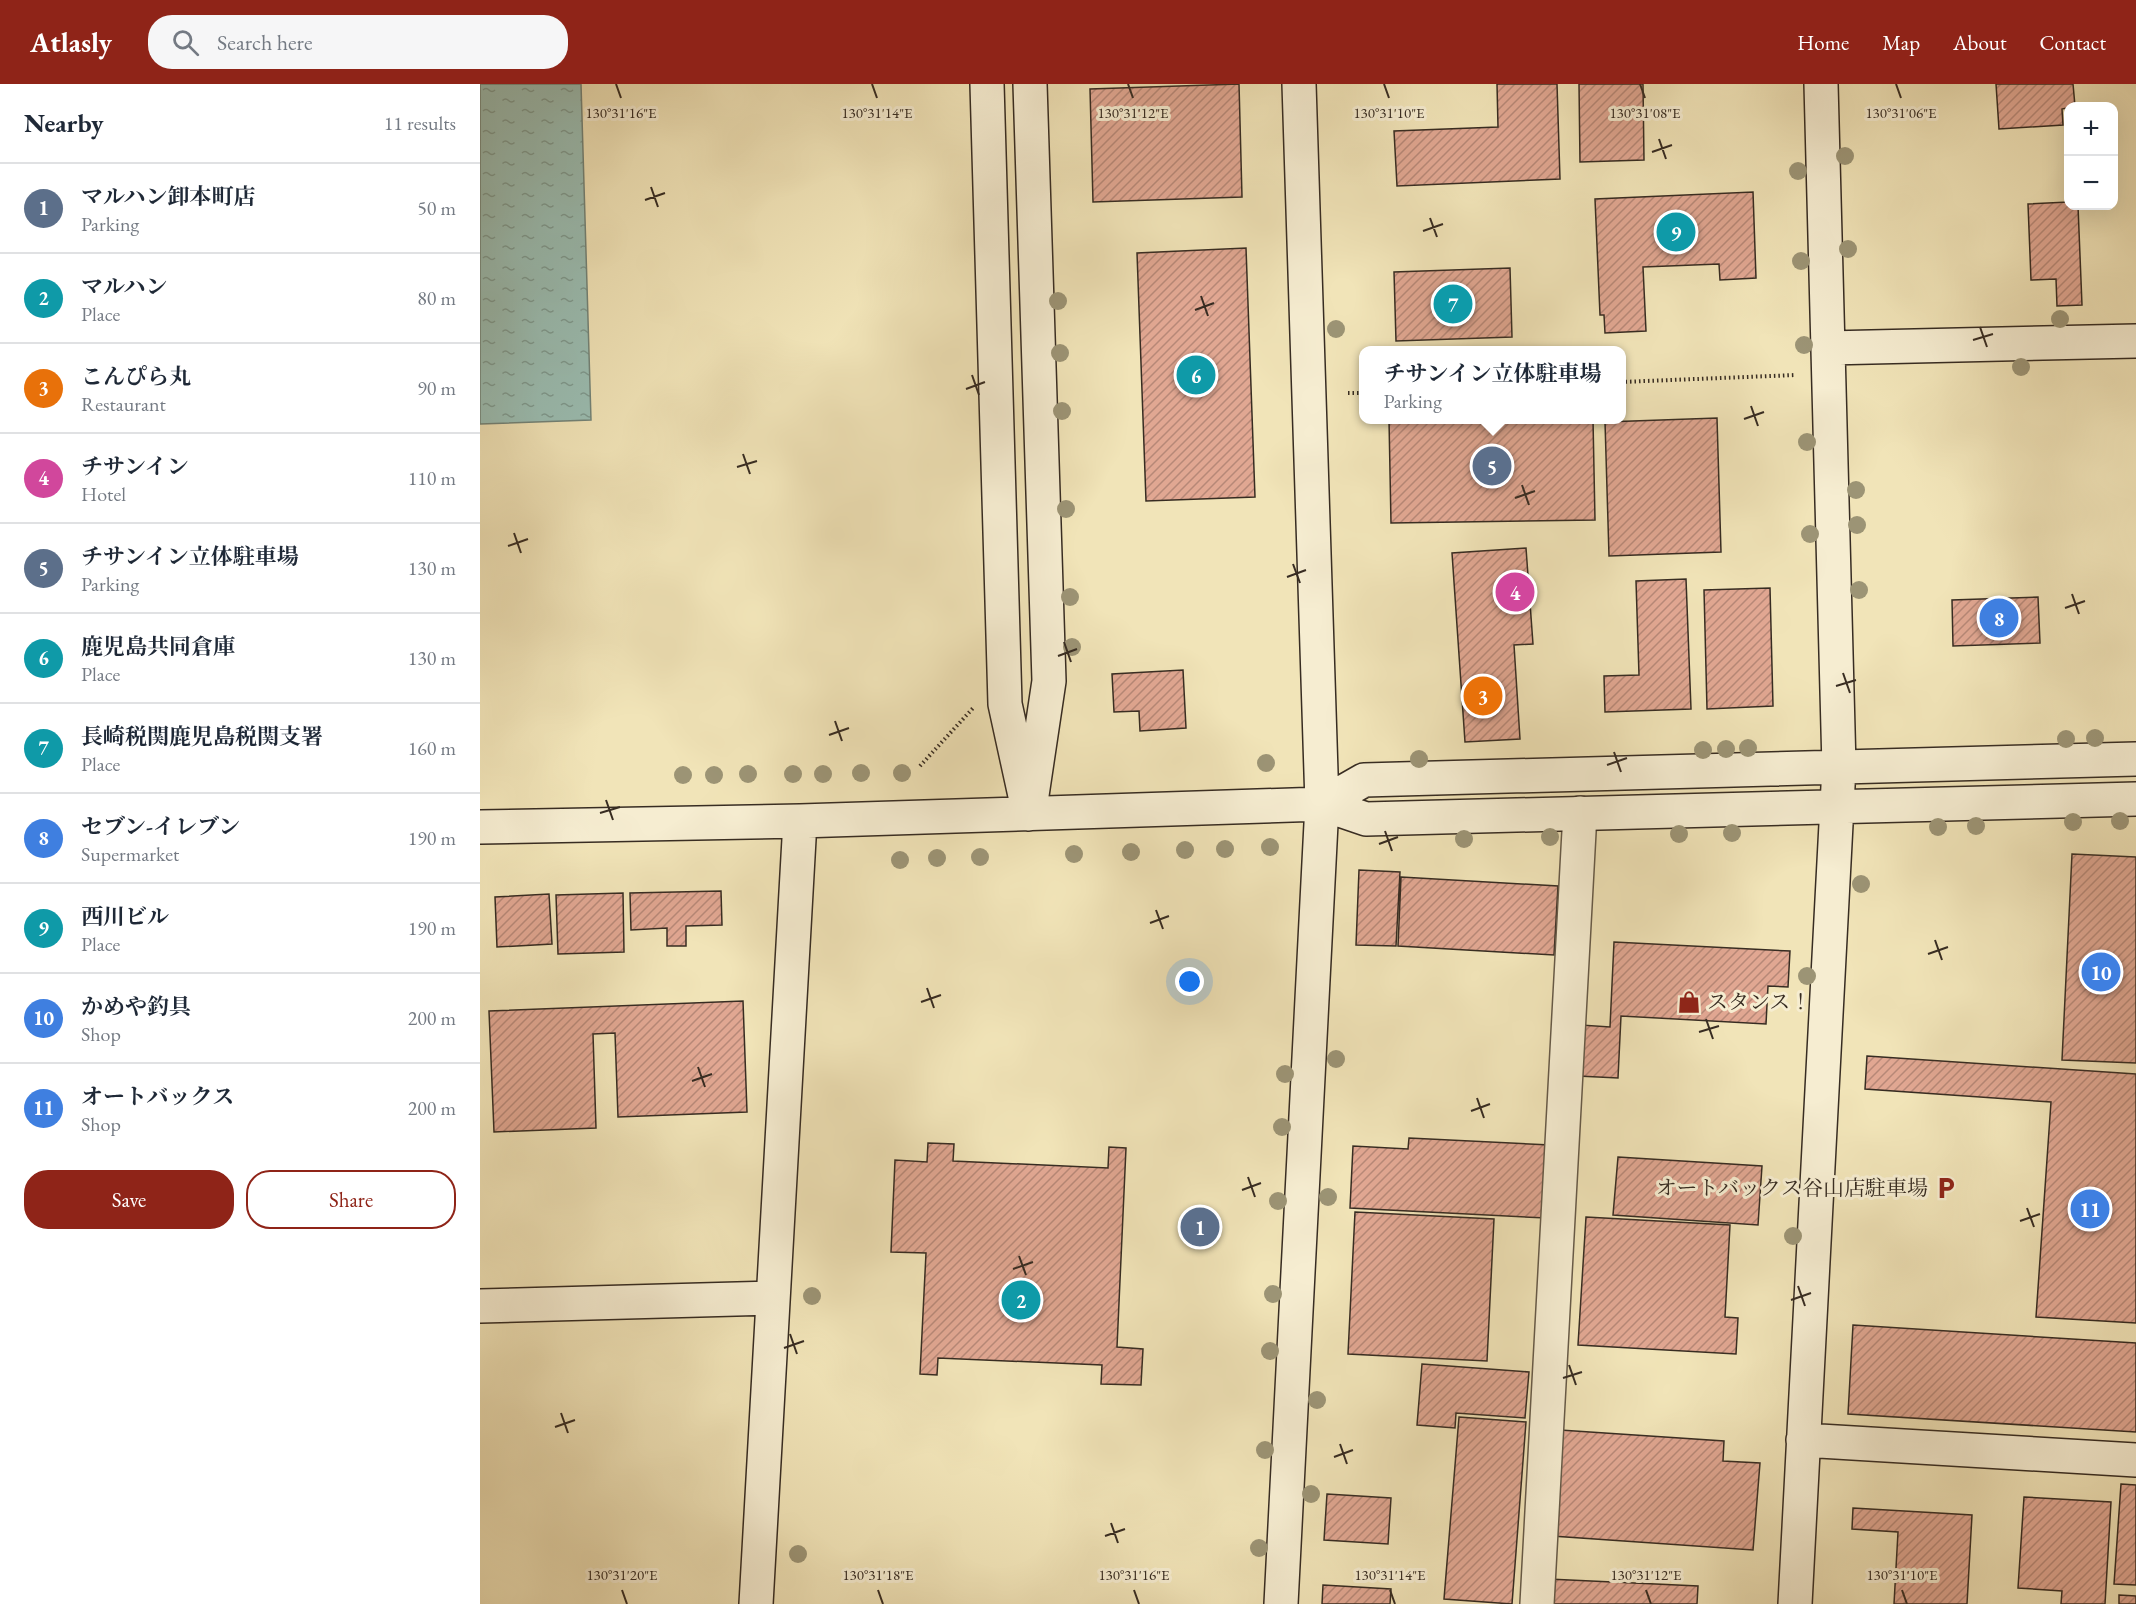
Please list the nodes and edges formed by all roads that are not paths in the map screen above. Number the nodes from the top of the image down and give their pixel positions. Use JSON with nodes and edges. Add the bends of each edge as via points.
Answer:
{"nodes":[{"id":1,"x":987,"y":84,"type":"edge"},
{"id":2,"x":1030,"y":84,"type":"edge"},
{"id":3,"x":1299,"y":84,"type":"edge"},
{"id":4,"x":1821,"y":84,"type":"edge"},
{"id":5,"x":2136,"y":341,"type":"edge"},
{"id":6,"x":1828,"y":348,"type":"junction"},
{"id":7,"x":2136,"y":759,"type":"edge"},
{"id":8,"x":1839,"y":767,"type":"junction"},
{"id":9,"x":2136,"y":799,"type":"edge"},
{"id":10,"x":1323,"y":804,"type":"junction"},
{"id":11,"x":1837,"y":806,"type":"junction"},
{"id":12,"x":1580,"y":813,"type":"junction"},
{"id":13,"x":1029,"y":814,"type":"junction"},
{"id":14,"x":800,"y":821,"type":"junction"},
{"id":15,"x":480,"y":827,"type":"edge"},
{"id":16,"x":773,"y":1298,"type":"junction"},
{"id":17,"x":480,"y":1306,"type":"edge"},
{"id":18,"x":1803,"y":1440,"type":"junction"},
{"id":19,"x":2136,"y":1460,"type":"edge"},
{"id":20,"x":756,"y":1604,"type":"edge"},
{"id":21,"x":1281,"y":1604,"type":"edge"},
{"id":22,"x":1537,"y":1604,"type":"edge"},
{"id":23,"x":1795,"y":1604,"type":"edge"}],
"edges":[{"from":1,"to":13,"type":"street","via":[[1005,704]]},
{"from":2,"to":13,"type":"street","via":[[1049,681]]},
{"from":3,"to":10,"type":"street"},
{"from":4,"to":6,"type":"street"},
{"from":5,"to":6,"type":"street"},
{"from":6,"to":8,"type":"street"},
{"from":7,"to":8,"type":"street"},
{"from":8,"to":10,"type":"street","via":[[1364,780]]},
{"from":8,"to":11,"type":"street"},
{"from":9,"to":11,"type":"street"},
{"from":10,"to":12,"type":"street","via":[[1366,819]]},
{"from":10,"to":13,"type":"street"},
{"from":10,"to":21,"type":"street"},
{"from":11,"to":12,"type":"street"},
{"from":11,"to":18,"type":"street"},
{"from":12,"to":22,"type":"street"},
{"from":13,"to":14,"type":"street"},
{"from":14,"to":15,"type":"street"},
{"from":14,"to":16,"type":"street"},
{"from":16,"to":17,"type":"street"},
{"from":16,"to":20,"type":"street"},
{"from":18,"to":19,"type":"street"},
{"from":18,"to":23,"type":"street"}]}
